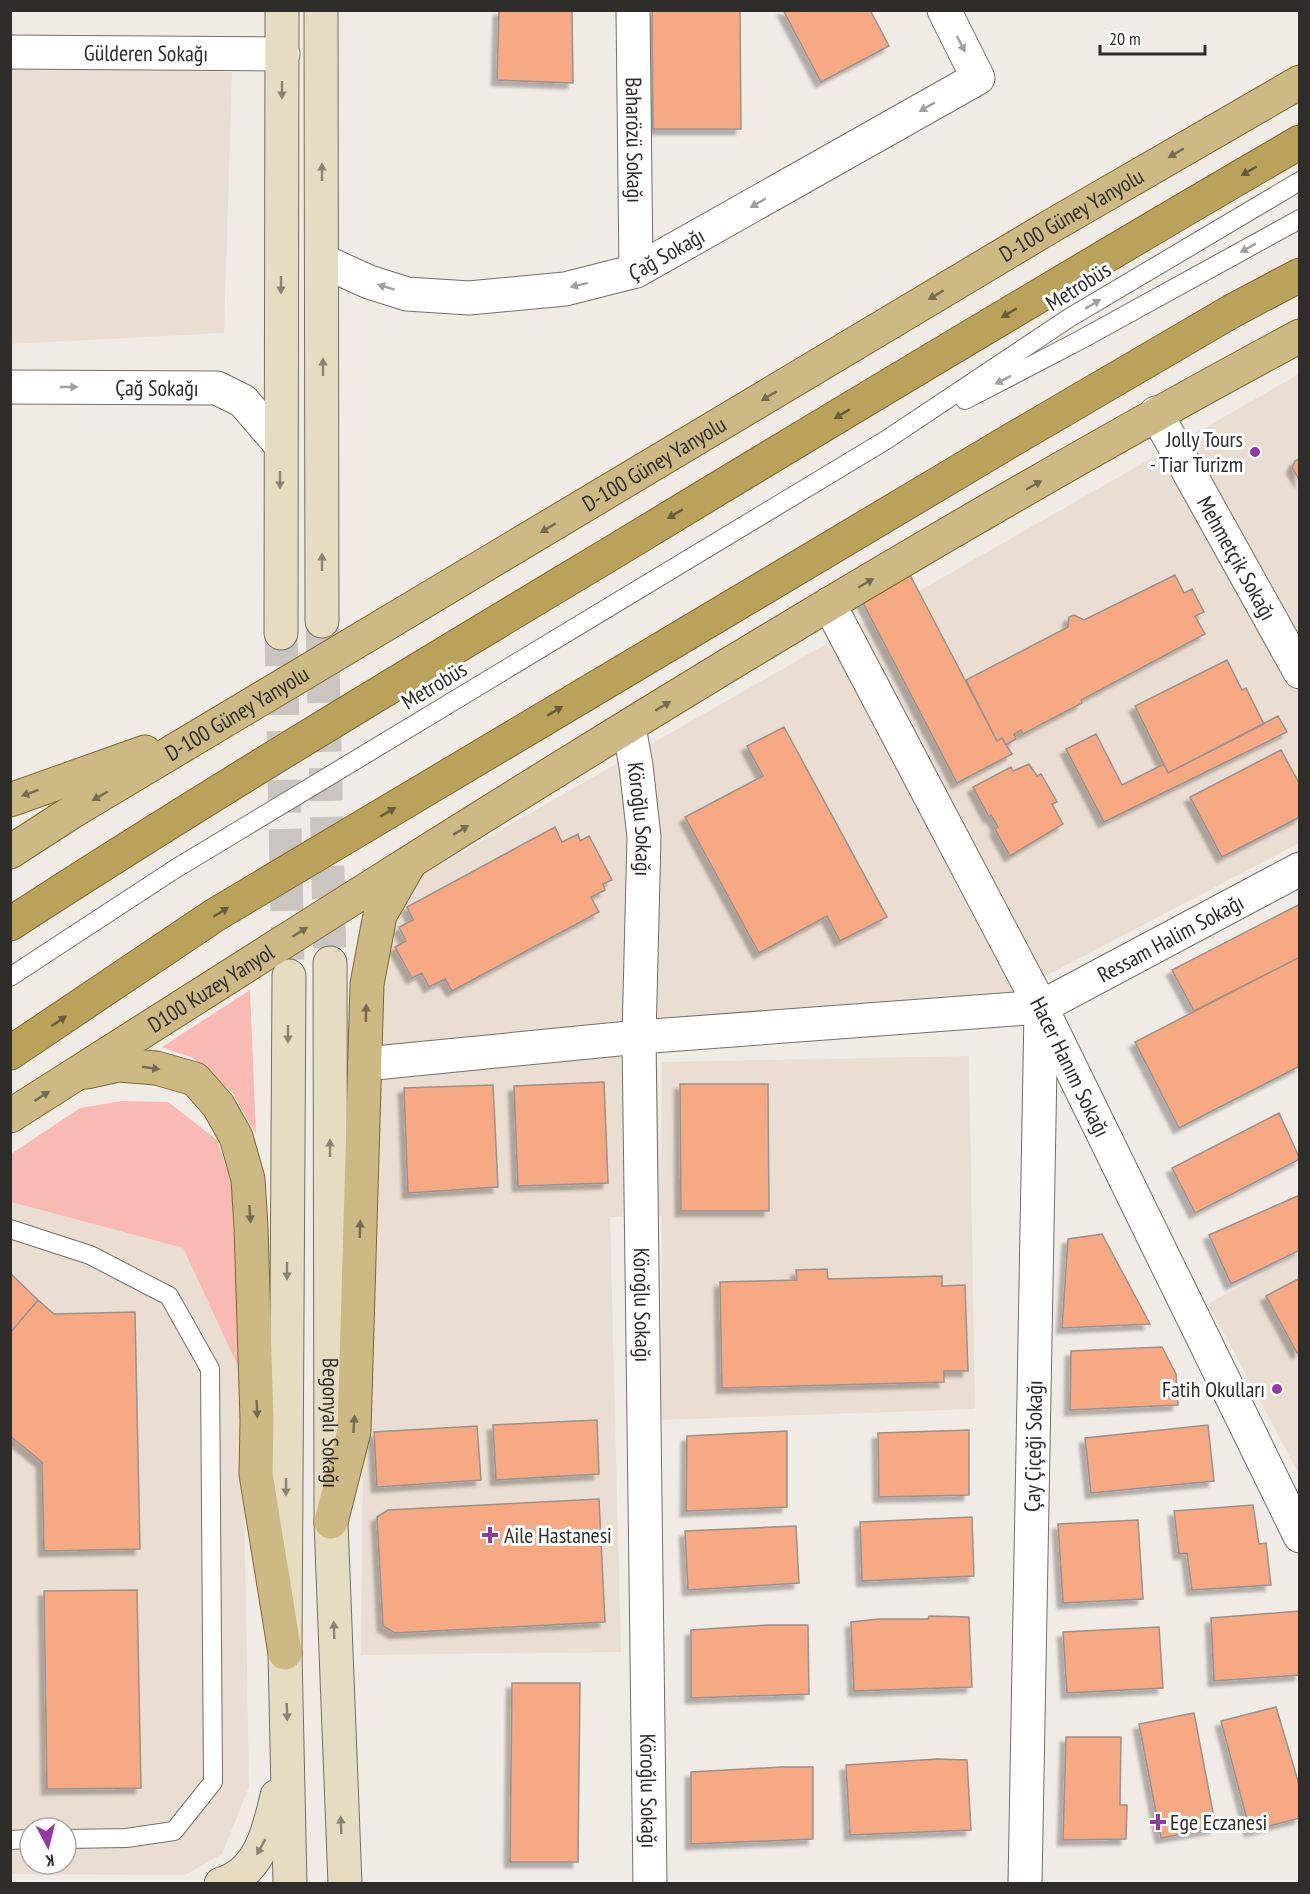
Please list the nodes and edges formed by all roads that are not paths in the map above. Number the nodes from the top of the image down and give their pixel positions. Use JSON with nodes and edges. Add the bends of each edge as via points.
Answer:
{"nodes":[{"id":1,"x":282,"y":10,"type":"edge"},
{"id":2,"x":321,"y":10,"type":"edge"},
{"id":3,"x":633,"y":10,"type":"edge"},
{"id":4,"x":944,"y":10,"type":"edge"},
{"id":5,"x":10,"y":52,"type":"edge"},
{"id":6,"x":283,"y":54,"type":"junction"},
{"id":7,"x":1299,"y":82,"type":"edge"},
{"id":8,"x":1299,"y":142,"type":"edge"},
{"id":9,"x":1299,"y":181,"type":"edge"},
{"id":10,"x":1299,"y":219,"type":"edge"},
{"id":11,"x":323,"y":261,"type":"junction"},
{"id":12,"x":636,"y":271,"type":"junction"},
{"id":13,"x":1299,"y":275,"type":"edge"},
{"id":14,"x":1299,"y":336,"type":"edge"},
{"id":15,"x":10,"y":387,"type":"edge"},
{"id":16,"x":1156,"y":413,"type":"junction"},
{"id":17,"x":886,"y":441,"type":"junction"},
{"id":18,"x":280,"y":444,"type":"junction"},
{"id":19,"x":829,"y":604,"type":"junction"},
{"id":20,"x":322,"y":621,"type":"tunnel mouth"},
{"id":21,"x":281,"y":633,"type":"tunnel mouth"},
{"id":22,"x":1299,"y":672,"type":"edge"},
{"id":23,"x":223,"y":724,"type":"junction"},
{"id":24,"x":629,"y":727,"type":"junction"},
{"id":25,"x":10,"y":800,"type":"edge"},
{"id":26,"x":10,"y":852,"type":"edge"},
{"id":27,"x":411,"y":861,"type":"junction"},
{"id":28,"x":1299,"y":869,"type":"edge"},
{"id":29,"x":10,"y":924,"type":"edge"},
{"id":30,"x":330,"y":963,"type":"tunnel mouth"},
{"id":31,"x":289,"y":976,"type":"tunnel mouth"},
{"id":32,"x":10,"y":977,"type":"edge"},
{"id":33,"x":1041,"y":1007,"type":"junction"},
{"id":34,"x":639,"y":1037,"type":"junction"},
{"id":35,"x":10,"y":1053,"type":"edge"},
{"id":36,"x":365,"y":1065,"type":"junction"},
{"id":37,"x":73,"y":1076,"type":"junction"},
{"id":38,"x":10,"y":1116,"type":"edge"},
{"id":39,"x":10,"y":1229,"type":"edge"},
{"id":40,"x":331,"y":1522,"type":"junction"},
{"id":41,"x":1299,"y":1536,"type":"edge"},
{"id":42,"x":285,"y":1653,"type":"junction"},
{"id":43,"x":289,"y":1751,"type":"junction"},
{"id":44,"x":78,"y":1839,"type":"edge"},
{"id":45,"x":221,"y":1884,"type":"edge"},
{"id":46,"x":290,"y":1884,"type":"edge"},
{"id":47,"x":345,"y":1884,"type":"edge"},
{"id":48,"x":650,"y":1884,"type":"edge"},
{"id":49,"x":1025,"y":1884,"type":"edge"}],
"edges":[{"from":1,"to":6,"type":"main road"},
{"from":11,"to":2,"type":"main road","one_way":true},
{"from":3,"to":12,"type":"street","name":"Baharözü Sokağı"},
{"from":4,"to":12,"type":"street","name":"Çağ Sokağı","one_way":true,"via":[[978,78]]},
{"from":5,"to":6,"type":"street","name":"Gülderen Sokağı"},
{"from":6,"to":18,"type":"main road","one_way":true},
{"from":7,"to":23,"type":"main road","name":"D-100 Güney Yanyolu","one_way":true,"via":[[1043,231]]},
{"from":8,"to":29,"type":"highway","one_way":true,"via":[[378,693]]},
{"from":17,"to":9,"type":"lane","name":"Metrobüs","one_way":true,"via":[[1069,318]]},
{"from":10,"to":17,"type":"lane","name":"Metrobüs","one_way":true},
{"from":12,"to":11,"type":"street","name":"Çağ Sokağı","one_way":true,"via":[[565,289],[469,298],[407,294]]},
{"from":20,"to":11,"type":"main road","one_way":true},
{"from":35,"to":13,"type":"highway","one_way":true,"via":[[215,915],[1015,438]]},
{"from":14,"to":16,"type":"main road","name":"D100 Kuzey Yanyol"},
{"from":15,"to":18,"type":"street","name":"Çağ Sokağı","one_way":true,"via":[[217,388],[243,401]]},
{"from":19,"to":16,"type":"main road","name":"D100 Kuzey Yanyol","one_way":true},
{"from":16,"to":22,"type":"street","name":"Mehmetçik Sokağı"},
{"from":17,"to":32,"type":"lane","name":"Metrobüs","via":[[175,869]]},
{"from":18,"to":21,"type":"main road","one_way":true},
{"from":24,"to":19,"type":"main road","name":"D100 Kuzey Yanyol","one_way":true},
{"from":19,"to":33,"type":"street","name":"Hacer Hanım Sokağı"},
{"from":23,"to":25,"type":"main road","one_way":true},
{"from":23,"to":26,"type":"main road","name":"D-100 Güney Yanyolu","one_way":true},
{"from":27,"to":24,"type":"main road","name":"D100 Kuzey Yanyol","one_way":true},
{"from":24,"to":34,"type":"street","name":"Köroğlu Sokağı","via":[[644,837]]},
{"from":36,"to":27,"type":"main road","one_way":true,"via":[[367,984],[380,915]]},
{"from":37,"to":27,"type":"main road","name":"D100 Kuzey Yanyol","one_way":true},
{"from":28,"to":33,"type":"street","name":"Ressam Halim Sokağı"},
{"from":40,"to":30,"type":"main road","name":"Begonyalı Sokağı","one_way":true},
{"from":31,"to":42,"type":"main road","name":"Begonyalı Sokağı","one_way":true},
{"from":33,"to":34,"type":"street"},
{"from":33,"to":41,"type":"street","name":"Hacer Hanım Sokağı"},
{"from":33,"to":49,"type":"street","name":"Çay Çiçeği Sokağı"},
{"from":34,"to":36,"type":"street"},
{"from":34,"to":48,"type":"street","name":"Köroğlu Sokağı"},
{"from":40,"to":36,"type":"main road","one_way":true,"via":[[354,1431]]},
{"from":38,"to":37,"type":"main road","name":"D100 Kuzey Yanyol","one_way":true},
{"from":37,"to":42,"type":"main road","one_way":true,"via":[[119,1065],[156,1068],[195,1079],[218,1106],[236,1137],[248,1179],[251,1227],[256,1474]]},
{"from":39,"to":44,"type":"lane","via":[[90,1254],[169,1296],[210,1369],[213,1782],[174,1831],[126,1838]]},
{"from":47,"to":40,"type":"main road","name":"Begonyalı Sokağı","one_way":true},
{"from":42,"to":43,"type":"main road","name":"Begonyalı Sokağı","one_way":true},
{"from":43,"to":45,"type":"main road","one_way":true,"via":[[267,1836],[251,1865],[232,1881]]},
{"from":43,"to":46,"type":"main road","name":"Begonyalı Sokağı"}]}
